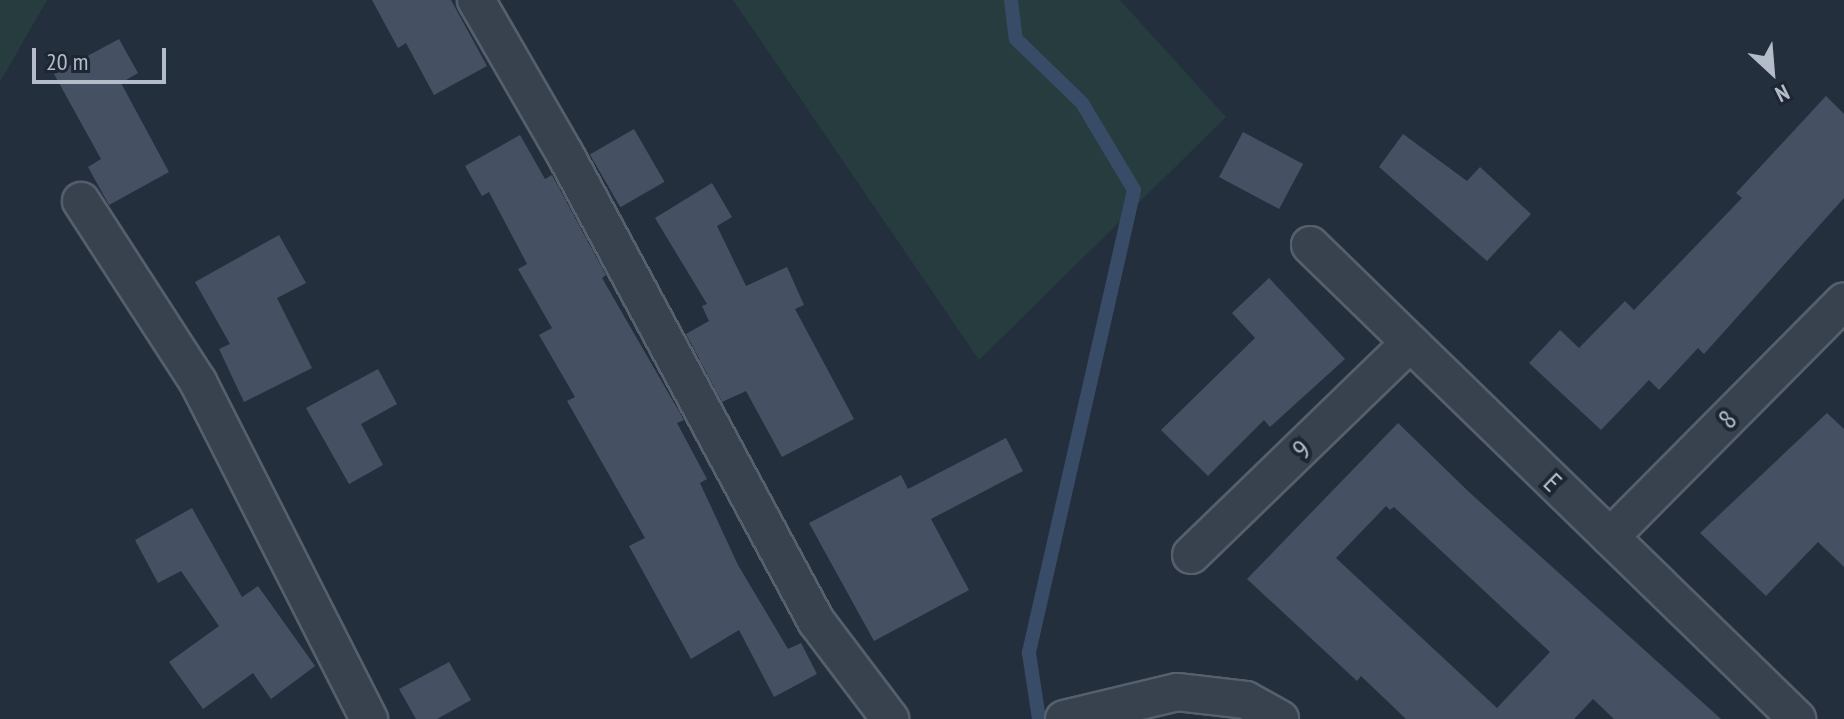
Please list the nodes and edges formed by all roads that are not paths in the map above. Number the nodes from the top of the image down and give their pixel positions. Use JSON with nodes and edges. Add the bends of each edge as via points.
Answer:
{"nodes":[{"id":1,"x":476,"y":0,"type":"edge"},
{"id":2,"x":81,"y":201,"type":"dead end"},
{"id":3,"x":1310,"y":245,"type":"dead end"},
{"id":4,"x":1844,"y":301,"type":"edge"},
{"id":5,"x":1410,"y":343,"type":"junction"},
{"id":6,"x":1610,"y":537,"type":"junction"},
{"id":7,"x":1191,"y":555,"type":"dead end"},
{"id":8,"x":369,"y":719,"type":"edge"},
{"id":9,"x":890,"y":719,"type":"edge"},
{"id":10,"x":1064,"y":719,"type":"edge"},
{"id":11,"x":1280,"y":719,"type":"edge"},
{"id":12,"x":1797,"y":719,"type":"edge"}],
"edges":[{"from":1,"to":9,"type":"street","via":[[565,154],[816,621]]},
{"from":2,"to":8,"type":"street","via":[[198,382]]},
{"from":3,"to":5,"type":"street","name":"E"},
{"from":4,"to":6,"type":"street","name":"8"},
{"from":5,"to":6,"type":"street","name":"E"},
{"from":5,"to":7,"type":"street","name":"9"},
{"from":6,"to":12,"type":"street","name":"E"},
{"from":10,"to":11,"type":"street","via":[[1177,692],[1246,700]]}]}
